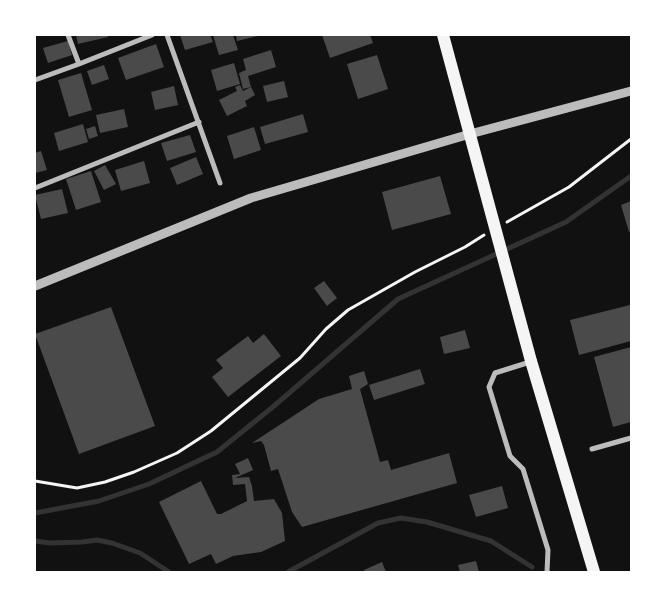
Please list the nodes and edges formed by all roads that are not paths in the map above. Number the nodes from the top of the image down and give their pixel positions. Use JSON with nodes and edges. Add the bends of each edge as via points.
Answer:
{"nodes":[{"id":1,"x":68,"y":35,"type":"edge"},
{"id":2,"x":152,"y":35,"type":"edge"},
{"id":3,"x":167,"y":35,"type":"edge"},
{"id":4,"x":443,"y":35,"type":"edge"},
{"id":5,"x":79,"y":64,"type":"junction"},
{"id":6,"x":35,"y":80,"type":"edge"},
{"id":7,"x":631,"y":91,"type":"edge"},
{"id":8,"x":198,"y":122,"type":"junction"},
{"id":9,"x":470,"y":134,"type":"junction"},
{"id":10,"x":220,"y":183,"type":"dead end"},
{"id":11,"x":35,"y":188,"type":"edge"},
{"id":12,"x":35,"y":286,"type":"edge"},
{"id":13,"x":531,"y":361,"type":"junction"},
{"id":14,"x":631,"y":438,"type":"edge"},
{"id":15,"x":592,"y":449,"type":"dead end"},
{"id":16,"x":546,"y":572,"type":"edge"},
{"id":17,"x":594,"y":572,"type":"edge"}],
"edges":[{"from":1,"to":5,"type":"street"},
{"from":2,"to":5,"type":"street"},
{"from":3,"to":8,"type":"street"},
{"from":4,"to":9,"type":"highway"},
{"from":5,"to":6,"type":"street"},
{"from":7,"to":9,"type":"street"},
{"from":8,"to":10,"type":"street"},
{"from":8,"to":11,"type":"street"},
{"from":9,"to":12,"type":"street","via":[[252,198]]},
{"from":9,"to":13,"type":"highway","via":[[498,221],[509,279]]},
{"from":13,"to":16,"type":"street","via":[[494,372],[489,387],[510,456],[524,470],[548,550]]},
{"from":13,"to":17,"type":"highway"},
{"from":14,"to":15,"type":"street"}]}
